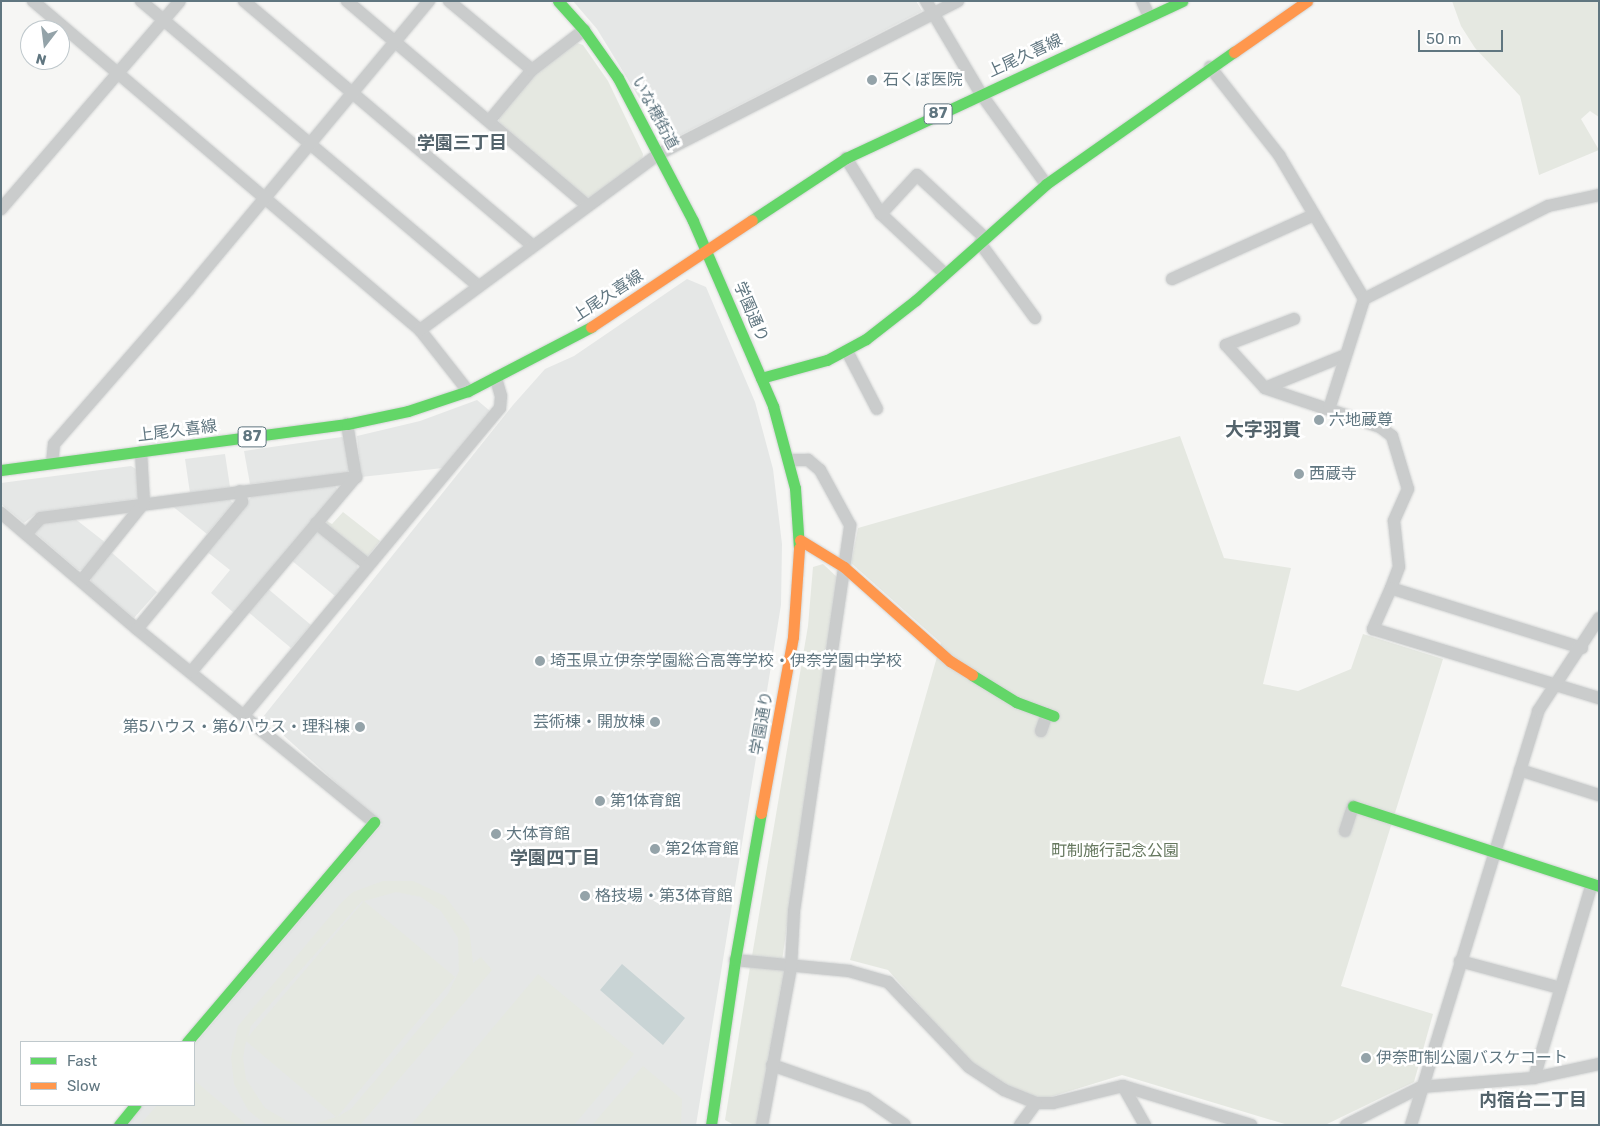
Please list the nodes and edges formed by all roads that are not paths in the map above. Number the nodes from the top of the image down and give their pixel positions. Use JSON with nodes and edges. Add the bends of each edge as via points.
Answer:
{"nodes":[{"id":1,"x":33,"y":1,"type":"edge"},
{"id":2,"x":141,"y":1,"type":"edge"},
{"id":3,"x":180,"y":1,"type":"edge"},
{"id":4,"x":244,"y":1,"type":"edge"},
{"id":5,"x":347,"y":1,"type":"edge"},
{"id":6,"x":429,"y":1,"type":"edge"},
{"id":7,"x":449,"y":1,"type":"edge"},
{"id":8,"x":558,"y":1,"type":"edge"},
{"id":9,"x":926,"y":1,"type":"edge"},
{"id":10,"x":958,"y":1,"type":"edge"},
{"id":11,"x":1142,"y":1,"type":"edge"},
{"id":12,"x":1182,"y":1,"type":"edge"},
{"id":13,"x":1307,"y":1,"type":"edge"},
{"id":14,"x":932,"y":13,"type":"junction"},
{"id":15,"x":1149,"y":16,"type":"junction"},
{"id":16,"x":163,"y":20,"type":"junction"},
{"id":17,"x":584,"y":30,"type":"junction"},
{"id":18,"x":395,"y":41,"type":"junction"},
{"id":19,"x":1210,"y":67,"type":"junction"},
{"id":20,"x":532,"y":70,"type":"junction"},
{"id":21,"x":117,"y":74,"type":"junction"},
{"id":22,"x":352,"y":92,"type":"junction"},
{"id":23,"x":981,"y":94,"type":"junction"},
{"id":24,"x":489,"y":121,"type":"junction"},
{"id":25,"x":310,"y":142,"type":"junction"},
{"id":26,"x":659,"y":154,"type":"junction"},
{"id":27,"x":846,"y":158,"type":"junction"},
{"id":28,"x":1046,"y":184,"type":"junction"},
{"id":29,"x":1599,"y":195,"type":"edge"},
{"id":30,"x":264,"y":196,"type":"junction"},
{"id":31,"x":588,"y":206,"type":"junction"},
{"id":32,"x":1,"y":209,"type":"edge"},
{"id":33,"x":881,"y":214,"type":"junction"},
{"id":34,"x":1314,"y":215,"type":"junction"},
{"id":35,"x":982,"y":240,"type":"junction"},
{"id":36,"x":533,"y":246,"type":"junction"},
{"id":37,"x":707,"y":249,"type":"junction"},
{"id":38,"x":945,"y":274,"type":"junction"},
{"id":39,"x":1172,"y":279,"type":"dead end"},
{"id":40,"x":478,"y":286,"type":"junction"},
{"id":41,"x":1364,"y":299,"type":"junction"},
{"id":42,"x":1035,"y":318,"type":"dead end"},
{"id":43,"x":1294,"y":319,"type":"dead end"},
{"id":44,"x":420,"y":330,"type":"junction"},
{"id":45,"x":847,"y":351,"type":"junction"},
{"id":46,"x":1346,"y":355,"type":"junction"},
{"id":47,"x":496,"y":378,"type":"junction"},
{"id":48,"x":761,"y":378,"type":"junction"},
{"id":49,"x":1265,"y":388,"type":"junction"},
{"id":50,"x":468,"y":391,"type":"junction"},
{"id":51,"x":877,"y":409,"type":"dead end"},
{"id":52,"x":1329,"y":409,"type":"junction"},
{"id":53,"x":347,"y":424,"type":"junction"},
{"id":54,"x":141,"y":452,"type":"junction"},
{"id":55,"x":790,"y":460,"type":"junction"},
{"id":56,"x":52,"y":463,"type":"junction"},
{"id":57,"x":1,"y":470,"type":"edge"},
{"id":58,"x":356,"y":477,"type":"junction"},
{"id":59,"x":240,"y":491,"type":"junction"},
{"id":60,"x":144,"y":503,"type":"junction"},
{"id":61,"x":1,"y":512,"type":"edge"},
{"id":62,"x":316,"y":523,"type":"junction"},
{"id":63,"x":26,"y":534,"type":"junction"},
{"id":64,"x":800,"y":540,"type":"junction"},
{"id":65,"x":367,"y":564,"type":"junction"},
{"id":66,"x":844,"y":568,"type":"junction"},
{"id":67,"x":82,"y":580,"type":"junction"},
{"id":68,"x":1392,"y":588,"type":"junction"},
{"id":69,"x":1599,"y":618,"type":"edge"},
{"id":70,"x":137,"y":629,"type":"junction"},
{"id":71,"x":1582,"y":648,"type":"junction"},
{"id":72,"x":191,"y":672,"type":"junction"},
{"id":73,"x":1553,"y":684,"type":"junction"},
{"id":74,"x":1599,"y":698,"type":"edge"},
{"id":75,"x":245,"y":714,"type":"junction"},
{"id":76,"x":1050,"y":715,"type":"joint"},
{"id":77,"x":1042,"y":731,"type":"dead end"},
{"id":78,"x":1520,"y":770,"type":"junction"},
{"id":79,"x":1599,"y":795,"type":"edge"},
{"id":80,"x":1353,"y":806,"type":"joint"},
{"id":81,"x":374,"y":822,"type":"joint"},
{"id":82,"x":1345,"y":831,"type":"dead end"},
{"id":83,"x":1494,"y":854,"type":"junction"},
{"id":84,"x":1595,"y":885,"type":"edge"},
{"id":85,"x":735,"y":960,"type":"junction"},
{"id":86,"x":1460,"y":961,"type":"junction"},
{"id":87,"x":792,"y":967,"type":"junction"},
{"id":88,"x":1560,"y":988,"type":"junction"},
{"id":89,"x":188,"y":1041,"type":"edge"},
{"id":90,"x":772,"y":1064,"type":"junction"},
{"id":91,"x":1599,"y":1064,"type":"edge"},
{"id":92,"x":1534,"y":1078,"type":"junction"},
{"id":93,"x":1123,"y":1086,"type":"junction"},
{"id":94,"x":1421,"y":1087,"type":"junction"},
{"id":95,"x":1036,"y":1103,"type":"junction"},
{"id":96,"x":134,"y":1106,"type":"edge"},
{"id":97,"x":713,"y":1124,"type":"edge"},
{"id":98,"x":119,"y":1125,"type":"edge"},
{"id":99,"x":762,"y":1125,"type":"edge"},
{"id":100,"x":905,"y":1125,"type":"edge"},
{"id":101,"x":1020,"y":1125,"type":"edge"},
{"id":102,"x":1145,"y":1125,"type":"edge"},
{"id":103,"x":1251,"y":1125,"type":"edge"},
{"id":104,"x":1346,"y":1125,"type":"edge"},
{"id":105,"x":1411,"y":1125,"type":"edge"}],
"edges":[{"from":1,"to":21,"type":"street"},
{"from":2,"to":16,"type":"street"},
{"from":3,"to":16,"type":"street"},
{"from":4,"to":22,"type":"street"},
{"from":5,"to":18,"type":"street"},
{"from":6,"to":18,"type":"street"},
{"from":7,"to":20,"type":"street"},
{"from":8,"to":17,"type":"street","name":"いな穂街道"},
{"from":9,"to":14,"type":"street"},
{"from":10,"to":14,"type":"street"},
{"from":11,"to":15,"type":"street"},
{"from":12,"to":15,"type":"street","name":"上尾久喜線","number":"87"},
{"from":13,"to":19,"type":"street"},
{"from":14,"to":23,"type":"street"},
{"from":14,"to":26,"type":"street"},
{"from":15,"to":23,"type":"street","name":"上尾久喜線","number":"87"},
{"from":16,"to":21,"type":"street"},
{"from":16,"to":25,"type":"street"},
{"from":17,"to":20,"type":"street"},
{"from":17,"to":26,"type":"street","name":"いな穂街道","via":[[618,78]]},
{"from":18,"to":22,"type":"street"},
{"from":18,"to":24,"type":"street"},
{"from":19,"to":28,"type":"street"},
{"from":19,"to":34,"type":"street","via":[[1279,155]]},
{"from":20,"to":24,"type":"street"},
{"from":21,"to":30,"type":"street"},
{"from":21,"to":32,"type":"street"},
{"from":22,"to":25,"type":"street"},
{"from":22,"to":36,"type":"street"},
{"from":23,"to":27,"type":"street","name":"上尾久喜線","number":"87"},
{"from":23,"to":28,"type":"street"},
{"from":24,"to":31,"type":"street"},
{"from":25,"to":30,"type":"street"},
{"from":25,"to":40,"type":"street"},
{"from":26,"to":31,"type":"street"},
{"from":26,"to":37,"type":"street","name":"いな穂街道"},
{"from":27,"to":33,"type":"street"},
{"from":27,"to":37,"type":"street","name":"上尾久喜線","number":"87"},
{"from":28,"to":35,"type":"street"},
{"from":29,"to":41,"type":"street","via":[[1548,206]]},
{"from":30,"to":44,"type":"street"},
{"from":30,"to":56,"type":"street","via":[[189,289],[54,444]]},
{"from":31,"to":36,"type":"street"},
{"from":33,"to":35,"type":"street","via":[[917,175]]},
{"from":33,"to":38,"type":"street"},
{"from":34,"to":39,"type":"street"},
{"from":34,"to":41,"type":"street"},
{"from":35,"to":38,"type":"street"},
{"from":35,"to":42,"type":"street"},
{"from":36,"to":40,"type":"street"},
{"from":37,"to":47,"type":"street","name":"上尾久喜線","number":"87","via":[[593,326]]},
{"from":37,"to":48,"type":"street","name":"学園通り"},
{"from":38,"to":45,"type":"street","via":[[891,321]]},
{"from":40,"to":44,"type":"street"},
{"from":41,"to":46,"type":"street"},
{"from":43,"to":49,"type":"street","via":[[1226,345]]},
{"from":44,"to":50,"type":"street"},
{"from":45,"to":48,"type":"street","via":[[804,368]]},
{"from":45,"to":51,"type":"street"},
{"from":46,"to":49,"type":"street"},
{"from":46,"to":52,"type":"street"},
{"from":47,"to":50,"type":"street","name":"上尾久喜線","number":"87"},
{"from":47,"to":65,"type":"street","via":[[502,400],[500,408]]},
{"from":48,"to":55,"type":"street","name":"学園通り"},
{"from":49,"to":52,"type":"street"},
{"from":50,"to":53,"type":"street","name":"上尾久喜線","number":"87","via":[[408,411]]},
{"from":52,"to":68,"type":"street","via":[[1380,427],[1392,436],[1408,488],[1394,521],[1399,567]]},
{"from":53,"to":54,"type":"street","name":"上尾久喜線","number":"87"},
{"from":53,"to":58,"type":"street"},
{"from":54,"to":56,"type":"street","name":"上尾久喜線","number":"87"},
{"from":54,"to":60,"type":"street"},
{"from":55,"to":64,"type":"street","name":"学園通り"},
{"from":55,"to":66,"type":"street","via":[[808,460],[820,470],[840,503],[850,525]]},
{"from":56,"to":57,"type":"street","name":"上尾久喜線","number":"87"},
{"from":58,"to":59,"type":"street"},
{"from":58,"to":62,"type":"street"},
{"from":59,"to":60,"type":"street"},
{"from":59,"to":70,"type":"street","via":[[242,502]]},
{"from":60,"to":63,"type":"street","via":[[40,518]]},
{"from":60,"to":67,"type":"street"},
{"from":61,"to":63,"type":"street"},
{"from":62,"to":65,"type":"street"},
{"from":62,"to":72,"type":"street"},
{"from":63,"to":67,"type":"street"},
{"from":64,"to":66,"type":"street"},
{"from":64,"to":85,"type":"street","name":"学園通り","via":[[794,637]]},
{"from":65,"to":75,"type":"street"},
{"from":66,"to":76,"type":"street","via":[[950,660],[1016,702]]},
{"from":66,"to":87,"type":"street","via":[[794,911]]},
{"from":67,"to":70,"type":"street"},
{"from":68,"to":71,"type":"street"},
{"from":68,"to":73,"type":"street","via":[[1373,629]]},
{"from":69,"to":71,"type":"street"},
{"from":70,"to":72,"type":"street"},
{"from":71,"to":73,"type":"street"},
{"from":72,"to":75,"type":"street"},
{"from":73,"to":74,"type":"street"},
{"from":73,"to":78,"type":"street","via":[[1538,711]]},
{"from":75,"to":81,"type":"street"},
{"from":76,"to":77,"type":"street"},
{"from":78,"to":79,"type":"street"},
{"from":78,"to":83,"type":"street"},
{"from":80,"to":82,"type":"street"},
{"from":80,"to":83,"type":"street"},
{"from":81,"to":89,"type":"street"},
{"from":83,"to":84,"type":"street"},
{"from":83,"to":86,"type":"street"},
{"from":84,"to":88,"type":"street"},
{"from":85,"to":87,"type":"street"},
{"from":85,"to":97,"type":"street","name":"学園通り"},
{"from":86,"to":88,"type":"street"},
{"from":86,"to":94,"type":"street"},
{"from":87,"to":90,"type":"street"},
{"from":87,"to":95,"type":"street","via":[[849,971],[888,982],[969,1067],[1004,1090]]},
{"from":88,"to":92,"type":"street"},
{"from":90,"to":99,"type":"street"},
{"from":90,"to":100,"type":"street","via":[[866,1098]]},
{"from":91,"to":92,"type":"street"},
{"from":92,"to":94,"type":"street"},
{"from":93,"to":95,"type":"street","via":[[1053,1103]]},
{"from":93,"to":102,"type":"street"},
{"from":93,"to":103,"type":"street"},
{"from":94,"to":104,"type":"street"},
{"from":94,"to":105,"type":"street"},
{"from":95,"to":101,"type":"street"},
{"from":96,"to":98,"type":"street"}]}
